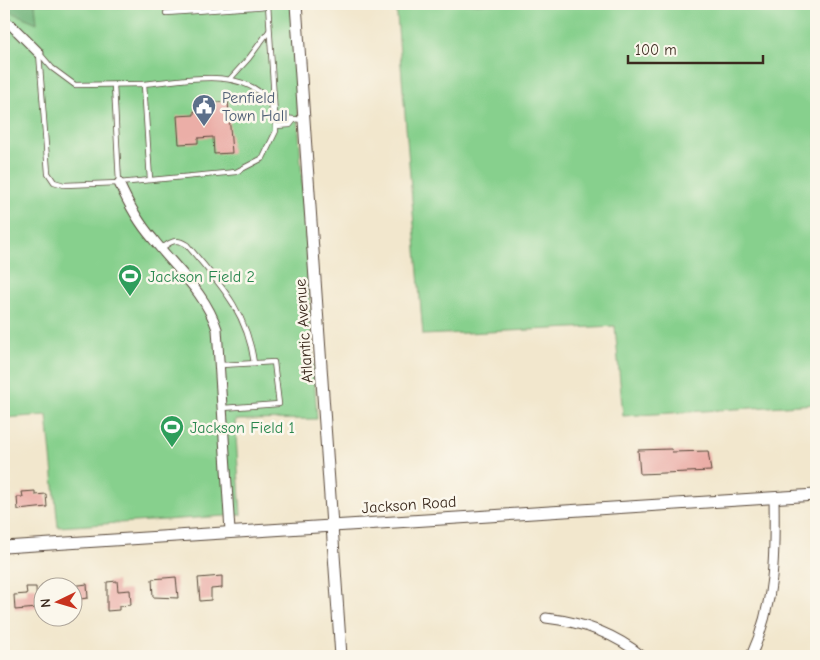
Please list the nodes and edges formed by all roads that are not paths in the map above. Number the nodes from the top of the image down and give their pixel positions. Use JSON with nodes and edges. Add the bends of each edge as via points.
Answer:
{"nodes":[{"id":1,"x":296,"y":4,"type":"edge"},
{"id":2,"x":268,"y":5,"type":"edge"},
{"id":3,"x":166,"y":13,"type":"dead end"},
{"id":4,"x":4,"y":22,"type":"edge"},
{"id":5,"x":270,"y":31,"type":"junction"},
{"id":6,"x":39,"y":52,"type":"junction"},
{"id":7,"x":230,"y":80,"type":"junction"},
{"id":8,"x":144,"y":84,"type":"junction"},
{"id":9,"x":114,"y":85,"type":"junction"},
{"id":10,"x":275,"y":117,"type":"junction"},
{"id":11,"x":299,"y":120,"type":"junction"},
{"id":12,"x":276,"y":126,"type":"junction"},
{"id":13,"x":150,"y":180,"type":"junction"},
{"id":14,"x":119,"y":183,"type":"junction"},
{"id":15,"x":161,"y":249,"type":"junction"},
{"id":16,"x":254,"y":363,"type":"junction"},
{"id":17,"x":221,"y":365,"type":"junction"},
{"id":18,"x":223,"y":408,"type":"junction"},
{"id":19,"x":816,"y":495,"type":"edge"},
{"id":20,"x":774,"y":498,"type":"junction"},
{"id":21,"x":332,"y":525,"type":"junction"},
{"id":22,"x":230,"y":531,"type":"junction"},
{"id":23,"x":4,"y":546,"type":"edge"},
{"id":24,"x":546,"y":618,"type":"dead end"},
{"id":25,"x":341,"y":656,"type":"edge"},
{"id":26,"x":642,"y":656,"type":"edge"},
{"id":27,"x":751,"y":656,"type":"edge"}],
"edges":[{"from":1,"to":11,"type":"street","name":"Atlantic Avenue"},
{"from":2,"to":3,"type":"lane"},
{"from":2,"to":5,"type":"lane"},
{"from":4,"to":6,"type":"street"},
{"from":5,"to":7,"type":"lane"},
{"from":5,"to":10,"type":"lane"},
{"from":6,"to":9,"type":"lane","via":[[52,68],[75,85]]},
{"from":6,"to":14,"type":"lane","via":[[50,179],[64,185]]},
{"from":7,"to":8,"type":"lane"},
{"from":7,"to":10,"type":"lane","via":[[247,84],[268,100]]},
{"from":8,"to":9,"type":"lane"},
{"from":8,"to":13,"type":"lane"},
{"from":9,"to":14,"type":"lane"},
{"from":10,"to":11,"type":"lane"},
{"from":10,"to":12,"type":"lane"},
{"from":11,"to":12,"type":"lane","via":[[290,125]]},
{"from":11,"to":21,"type":"street","name":"Atlantic Avenue"},
{"from":12,"to":13,"type":"lane","via":[[263,158],[236,172]]},
{"from":13,"to":14,"type":"lane"},
{"from":14,"to":15,"type":"street","via":[[128,204]]},
{"from":15,"to":16,"type":"lane","via":[[170,242],[181,240],[222,286],[242,318]]},
{"from":15,"to":17,"type":"street","via":[[189,280],[213,315],[218,329]]},
{"from":16,"to":17,"type":"lane"},
{"from":16,"to":18,"type":"lane","via":[[274,362],[279,404]]},
{"from":17,"to":18,"type":"street"},
{"from":18,"to":22,"type":"street"},
{"from":19,"to":20,"type":"street","name":"Jackson Road"},
{"from":20,"to":21,"type":"street","name":"Jackson Road"},
{"from":20,"to":27,"type":"street","via":[[772,588]]},
{"from":21,"to":22,"type":"street","name":"Jackson Road"},
{"from":21,"to":25,"type":"street","name":"Atlantic Avenue"},
{"from":22,"to":23,"type":"street","name":"Jackson Road"},
{"from":24,"to":26,"type":"street","via":[[606,632]]}]}
